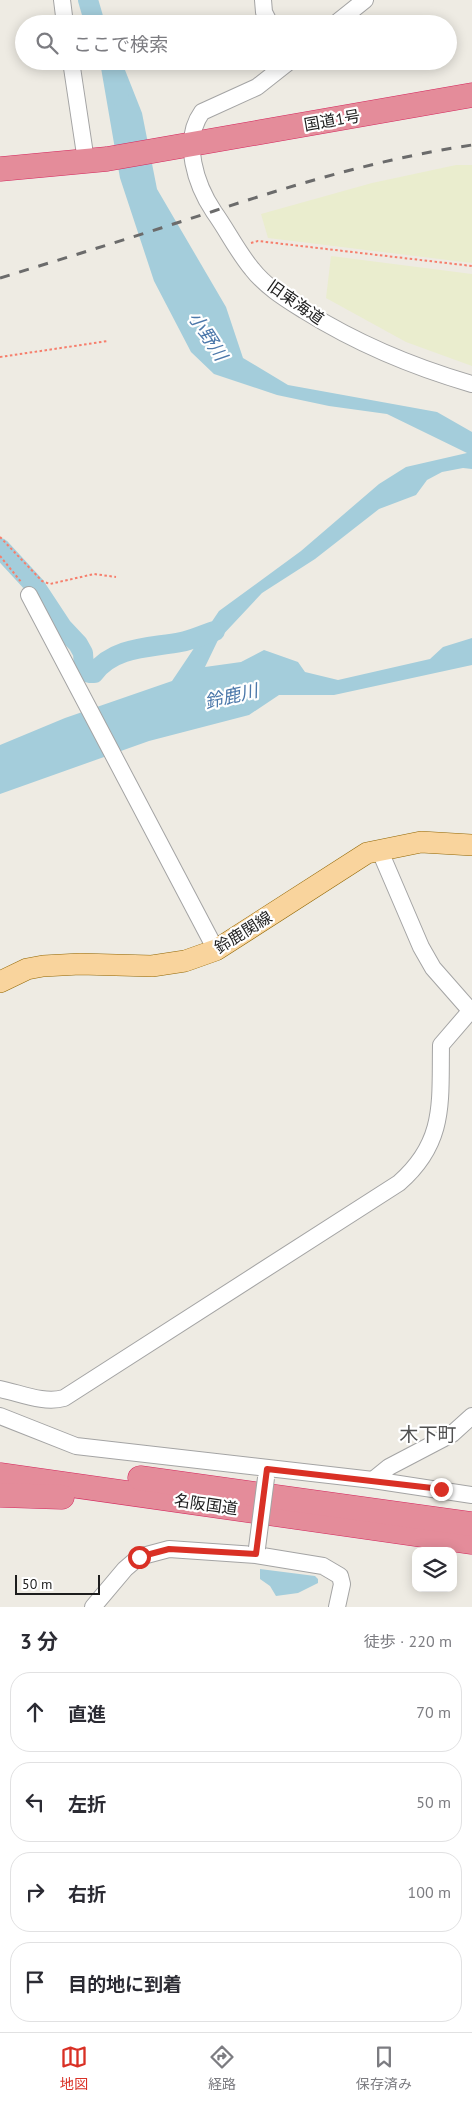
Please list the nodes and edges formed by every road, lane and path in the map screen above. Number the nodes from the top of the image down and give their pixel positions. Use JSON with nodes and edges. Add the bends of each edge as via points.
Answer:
{"nodes":[{"id":1,"x":62,"y":0,"type":"edge"},
{"id":2,"x":263,"y":0,"type":"edge"},
{"id":3,"x":365,"y":0,"type":"edge"},
{"id":4,"x":64,"y":15,"type":"edge"},
{"id":5,"x":266,"y":15,"type":"edge"},
{"id":6,"x":346,"y":15,"type":"edge"},
{"id":7,"x":73,"y":70,"type":"edge"},
{"id":8,"x":276,"y":70,"type":"edge"},
{"id":9,"x":472,"y":95,"type":"edge"},
{"id":10,"x":185,"y":146,"type":"junction"},
{"id":11,"x":96,"y":160,"type":"junction"},
{"id":12,"x":0,"y":169,"type":"edge"},
{"id":13,"x":238,"y":250,"type":"junction"},
{"id":14,"x":472,"y":266,"type":"edge"},
{"id":15,"x":108,"y":341,"type":"dead end"},
{"id":16,"x":0,"y":357,"type":"edge"},
{"id":17,"x":472,"y":384,"type":"edge"},
{"id":18,"x":0,"y":538,"type":"edge"},
{"id":19,"x":0,"y":556,"type":"edge"},
{"id":20,"x":116,"y":577,"type":"dead end"},
{"id":21,"x":29,"y":595,"type":"joint"},
{"id":22,"x":472,"y":846,"type":"edge"},
{"id":23,"x":379,"y":850,"type":"junction"},
{"id":24,"x":216,"y":950,"type":"junction"},
{"id":25,"x":0,"y":982,"type":"edge"},
{"id":26,"x":471,"y":1009,"type":"edge"},
{"id":27,"x":0,"y":1389,"type":"edge"},
{"id":28,"x":0,"y":1416,"type":"edge"},
{"id":29,"x":472,"y":1416,"type":"edge"},
{"id":30,"x":0,"y":1459,"type":"edge"},
{"id":31,"x":267,"y":1474,"type":"junction"},
{"id":32,"x":0,"y":1475,"type":"edge"},
{"id":33,"x":373,"y":1480,"type":"junction"},
{"id":34,"x":0,"y":1495,"type":"edge"},
{"id":35,"x":472,"y":1495,"type":"edge"},
{"id":36,"x":193,"y":1502,"type":"junction"},
{"id":37,"x":472,"y":1524,"type":"edge"},
{"id":38,"x":472,"y":1542,"type":"edge"},
{"id":39,"x":256,"y":1551,"type":"junction"},
{"id":40,"x":94,"y":1607,"type":"edge"},
{"id":41,"x":337,"y":1607,"type":"edge"}],
"edges":[{"from":1,"to":4,"type":"street"},
{"from":2,"to":5,"type":"street"},
{"from":3,"to":6,"type":"street"},
{"from":7,"to":11,"type":"street"},
{"from":8,"to":10,"type":"street","via":[[257,86],[202,112]]},
{"from":9,"to":10,"type":"highway","name":"国道1号"},
{"from":10,"to":11,"type":"highway","name":"国道1号"},
{"from":10,"to":13,"type":"street","name":"旧東海道","via":[[206,201]]},
{"from":11,"to":12,"type":"highway","name":"国道1号"},
{"from":13,"to":14,"type":"path","via":[[258,241]]},
{"from":13,"to":17,"type":"street","name":"旧東海道","via":[[252,270],[279,294],[326,324],[398,360]]},
{"from":15,"to":16,"type":"path"},
{"from":18,"to":20,"type":"path","via":[[42,581],[50,584],[94,574]]},
{"from":19,"to":21,"type":"path"},
{"from":21,"to":24,"type":"street"},
{"from":22,"to":23,"type":"main road","name":"鈴鹿関線","via":[[421,842]]},
{"from":23,"to":24,"type":"main road","name":"鈴鹿関線","via":[[350,863]]},
{"from":23,"to":26,"type":"street","via":[[433,968]]},
{"from":24,"to":25,"type":"main road","name":"鈴鹿関線","via":[[185,961],[152,966],[43,966],[27,969]]},
{"from":26,"to":27,"type":"street","via":[[441,1045],[440,1107],[427,1152],[399,1183],[64,1398],[55,1401]]},
{"from":28,"to":31,"type":"street","via":[[76,1446]]},
{"from":29,"to":33,"type":"street","via":[[452,1434],[390,1467]]},
{"from":30,"to":37,"type":"highway","name":"名阪国道"},
{"from":31,"to":33,"type":"street"},
{"from":31,"to":39,"type":"street","bridge":true},
{"from":32,"to":36,"type":"highway","name":"名阪国道"},
{"from":33,"to":35,"type":"street"},
{"from":34,"to":36,"type":"highway"},
{"from":36,"to":38,"type":"highway","name":"名阪国道"},
{"from":39,"to":40,"type":"street","via":[[169,1549],[139,1557]]},
{"from":39,"to":41,"type":"street","via":[[332,1569],[340,1576],[342,1584]]}]}
